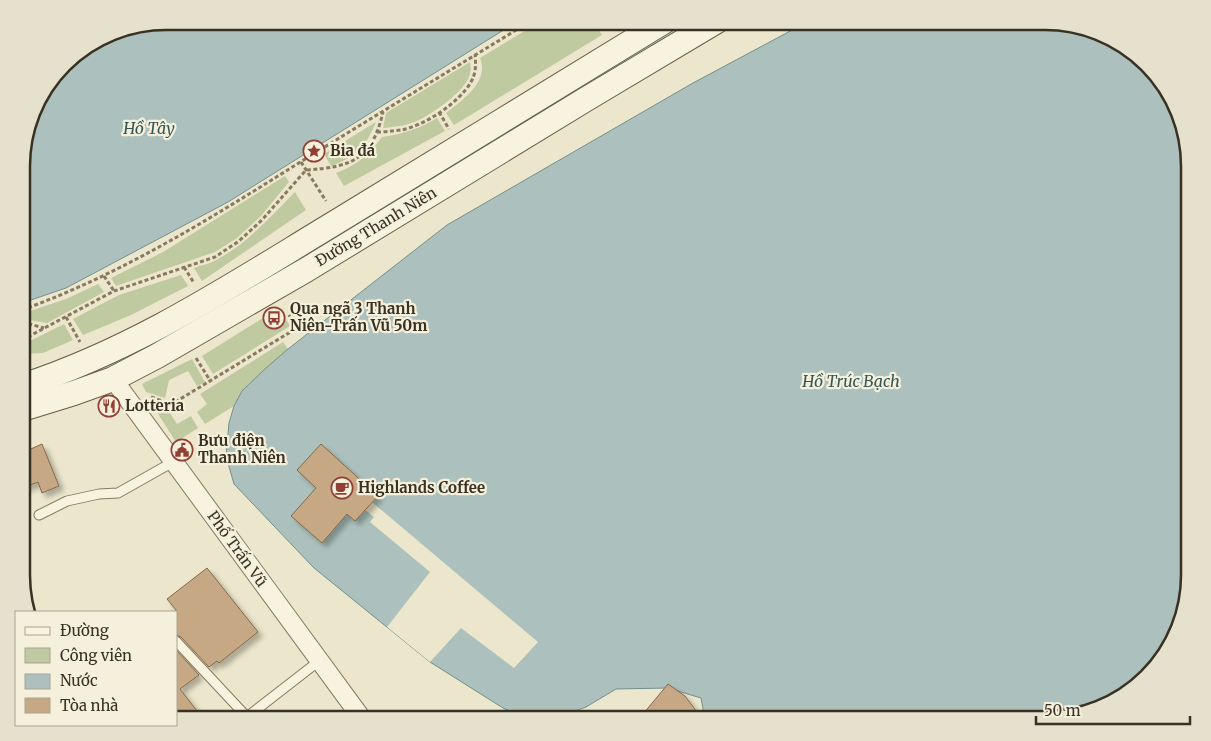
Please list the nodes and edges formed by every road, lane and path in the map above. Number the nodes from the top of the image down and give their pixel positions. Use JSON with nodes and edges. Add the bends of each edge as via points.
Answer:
{"nodes":[{"id":1,"x":516,"y":30,"type":"edge"},
{"id":2,"x":650,"y":30,"type":"edge"},
{"id":3,"x":702,"y":30,"type":"edge"},
{"id":4,"x":475,"y":55,"type":"junction"},
{"id":5,"x":383,"y":112,"type":"junction"},
{"id":6,"x":439,"y":112,"type":"junction"},
{"id":7,"x":377,"y":132,"type":"junction"},
{"id":8,"x":450,"y":132,"type":"dead end"},
{"id":9,"x":301,"y":162,"type":"junction"},
{"id":10,"x":306,"y":170,"type":"junction"},
{"id":11,"x":326,"y":201,"type":"dead end"},
{"id":12,"x":184,"y":267,"type":"junction"},
{"id":13,"x":104,"y":276,"type":"junction"},
{"id":14,"x":197,"y":288,"type":"dead end"},
{"id":15,"x":114,"y":291,"type":"junction"},
{"id":16,"x":30,"y":307,"type":"edge"},
{"id":17,"x":289,"y":315,"type":"dead end"},
{"id":18,"x":66,"y":317,"type":"junction"},
{"id":19,"x":30,"y":324,"type":"edge"},
{"id":20,"x":45,"y":328,"type":"junction"},
{"id":21,"x":30,"y":336,"type":"edge"},
{"id":22,"x":80,"y":342,"type":"dead end"},
{"id":23,"x":193,"y":354,"type":"dead end"},
{"id":24,"x":112,"y":379,"type":"junction"},
{"id":25,"x":211,"y":382,"type":"junction"},
{"id":26,"x":30,"y":383,"type":"edge"},
{"id":27,"x":144,"y":395,"type":"dead end"},
{"id":28,"x":30,"y":407,"type":"edge"},
{"id":29,"x":173,"y":462,"type":"junction"},
{"id":30,"x":39,"y":515,"type":"dead end"},
{"id":31,"x":178,"y":643,"type":"edge"},
{"id":32,"x":319,"y":661,"type":"junction"},
{"id":33,"x":241,"y":711,"type":"edge"},
{"id":34,"x":257,"y":711,"type":"edge"},
{"id":35,"x":356,"y":711,"type":"edge"}],
"edges":[{"from":1,"to":4,"type":"path"},
{"from":2,"to":26,"type":"main road","name":"Đường Thanh Niên","via":[[160,327],[83,364]]},
{"from":3,"to":24,"type":"main road","name":"Đường Thanh Niên","via":[[306,270]]},
{"from":4,"to":5,"type":"path"},
{"from":4,"to":6,"type":"path","via":[[476,68],[471,82]]},
{"from":5,"to":7,"type":"path"},
{"from":5,"to":9,"type":"path"},
{"from":6,"to":7,"type":"path","via":[[402,130]]},
{"from":6,"to":8,"type":"path"},
{"from":7,"to":10,"type":"path","via":[[366,151],[351,162],[333,168]]},
{"from":9,"to":10,"type":"path"},
{"from":9,"to":13,"type":"path","via":[[160,248]]},
{"from":10,"to":11,"type":"path"},
{"from":10,"to":12,"type":"path","via":[[239,241],[215,257]]},
{"from":12,"to":14,"type":"path"},
{"from":12,"to":15,"type":"path"},
{"from":13,"to":15,"type":"path"},
{"from":13,"to":16,"type":"path"},
{"from":15,"to":18,"type":"path"},
{"from":17,"to":25,"type":"path","via":[[297,328]]},
{"from":18,"to":20,"type":"path"},
{"from":18,"to":22,"type":"path"},
{"from":19,"to":20,"type":"path"},
{"from":20,"to":21,"type":"path"},
{"from":23,"to":25,"type":"path"},
{"from":24,"to":28,"type":"main road","name":"Đường Thanh Niên"},
{"from":24,"to":29,"type":"street","name":"Phố Trấn Vũ"},
{"from":25,"to":27,"type":"path","via":[[172,404]]},
{"from":29,"to":30,"type":"lane","via":[[118,493],[67,500]]},
{"from":29,"to":32,"type":"street","name":"Phố Trấn Vũ"},
{"from":31,"to":33,"type":"lane"},
{"from":32,"to":34,"type":"lane"},
{"from":32,"to":35,"type":"street","name":"Phố Trấn Vũ"}]}
